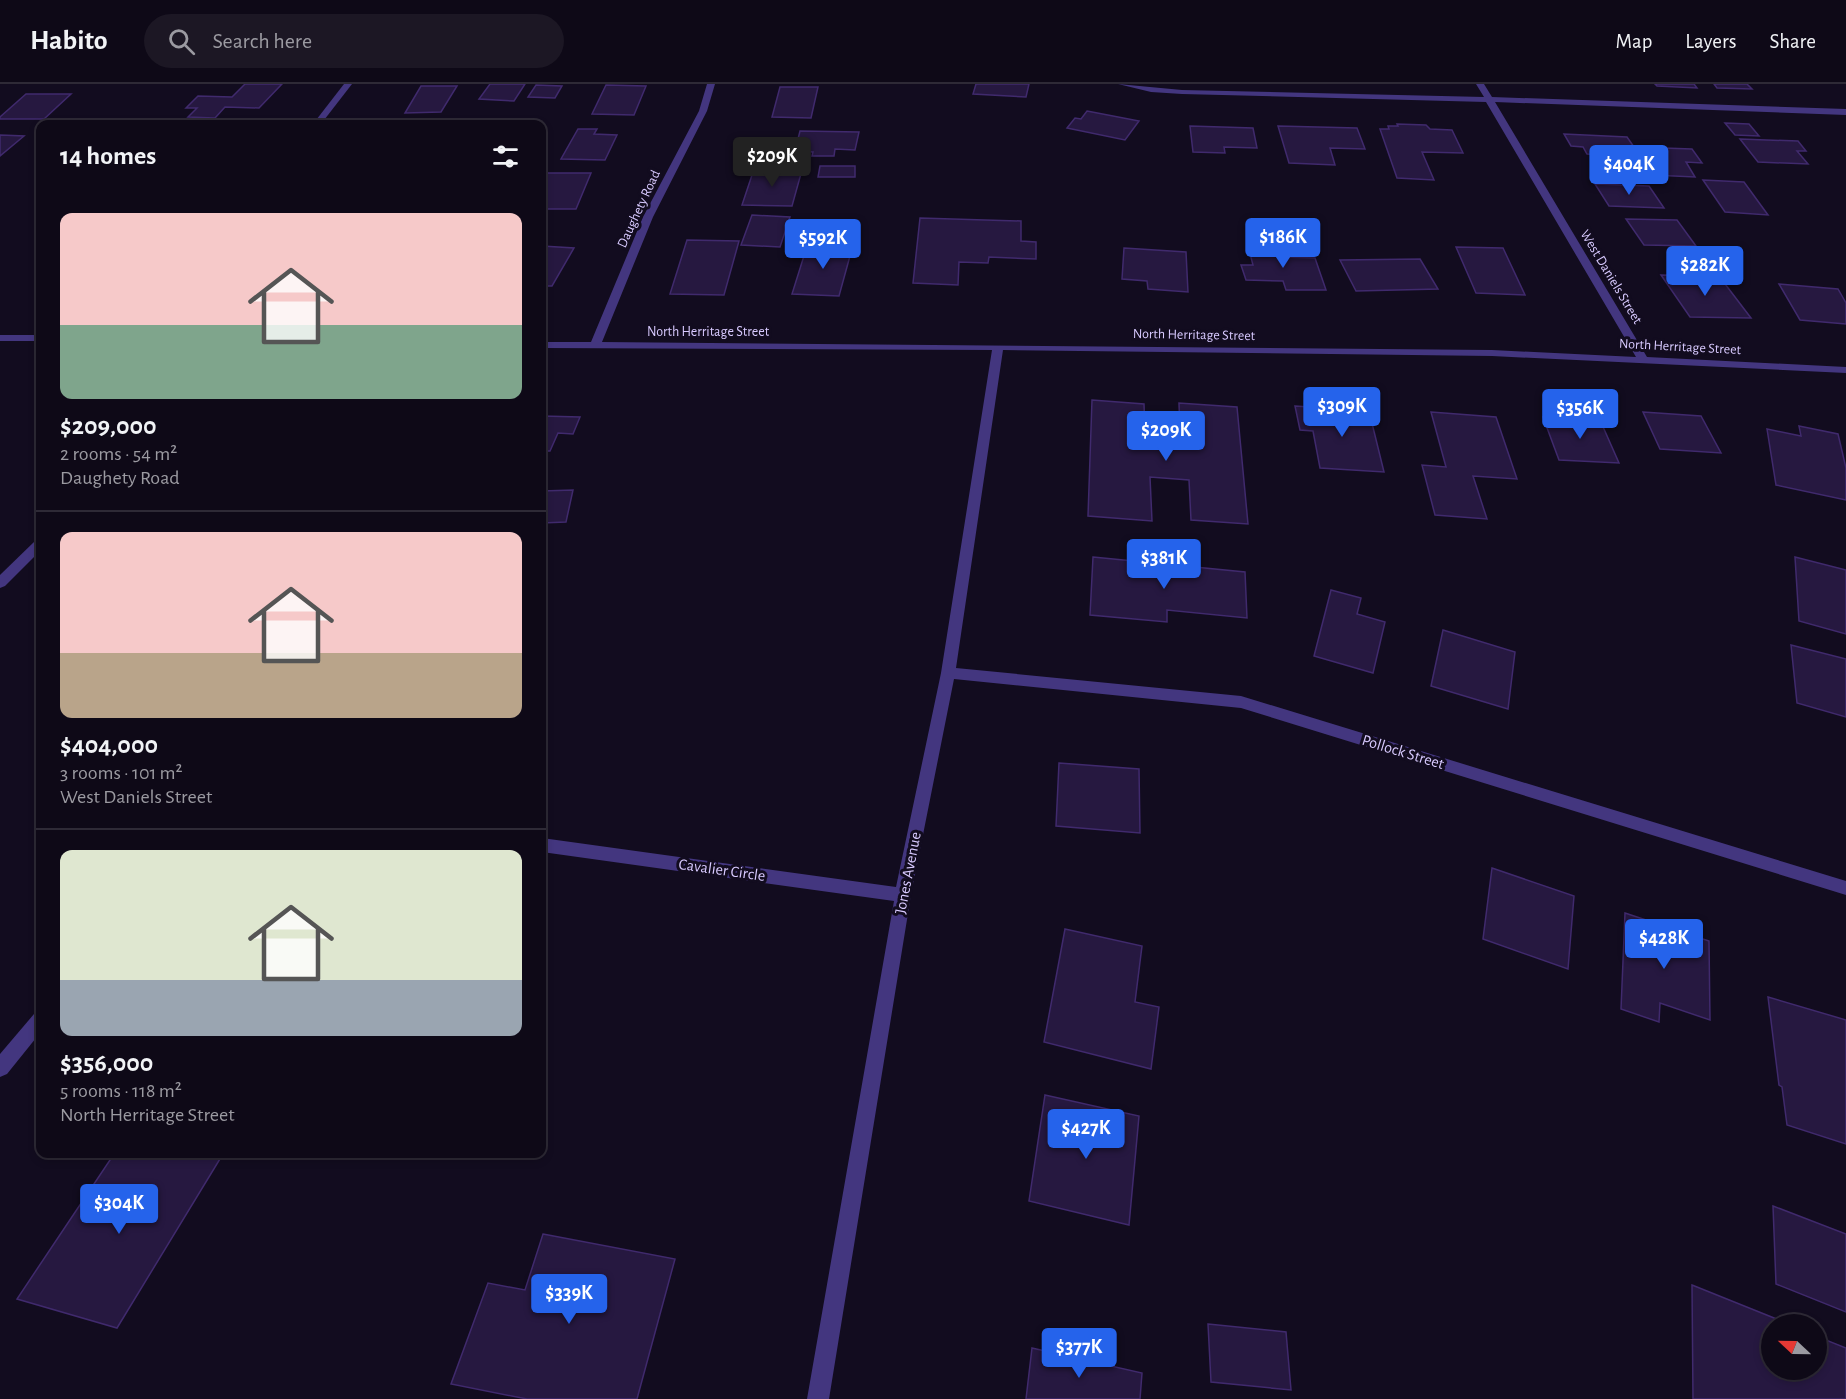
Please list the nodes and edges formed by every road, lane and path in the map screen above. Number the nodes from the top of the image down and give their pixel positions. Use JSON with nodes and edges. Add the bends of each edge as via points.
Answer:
{"nodes":[{"id":1,"x":348,"y":84,"type":"edge"},
{"id":2,"x":711,"y":84,"type":"edge"},
{"id":3,"x":1122,"y":84,"type":"edge"},
{"id":4,"x":1480,"y":84,"type":"edge"},
{"id":5,"x":1490,"y":100,"type":"junction"},
{"id":6,"x":1846,"y":112,"type":"edge"},
{"id":7,"x":320,"y":120,"type":"edge"},
{"id":8,"x":0,"y":338,"type":"edge"},
{"id":9,"x":36,"y":339,"type":"edge"},
{"id":10,"x":546,"y":345,"type":"edge"},
{"id":11,"x":595,"y":346,"type":"junction"},
{"id":12,"x":998,"y":347,"type":"junction"},
{"id":13,"x":1644,"y":361,"type":"junction"},
{"id":14,"x":1846,"y":370,"type":"edge"},
{"id":15,"x":36,"y":548,"type":"edge"},
{"id":16,"x":0,"y":583,"type":"edge"},
{"id":17,"x":948,"y":673,"type":"junction"},
{"id":18,"x":546,"y":846,"type":"edge"},
{"id":19,"x":1846,"y":888,"type":"edge"},
{"id":20,"x":903,"y":895,"type":"junction"},
{"id":21,"x":36,"y":1025,"type":"edge"},
{"id":22,"x":0,"y":1068,"type":"edge"},
{"id":23,"x":818,"y":1399,"type":"edge"}],
"edges":[{"from":1,"to":7,"type":"street"},
{"from":2,"to":11,"type":"street","name":"Daughety Road","via":[[703,111],[648,217]]},
{"from":3,"to":5,"type":"street","via":[[1182,92]]},
{"from":4,"to":5,"type":"street","name":"West Daniels Street"},
{"from":5,"to":6,"type":"street"},
{"from":5,"to":13,"type":"street","name":"West Daniels Street"},
{"from":8,"to":9,"type":"street"},
{"from":10,"to":11,"type":"street","name":"North Herritage Street"},
{"from":11,"to":12,"type":"street","name":"North Herritage Street"},
{"from":12,"to":13,"type":"street","name":"North Herritage Street","via":[[1492,353]]},
{"from":12,"to":17,"type":"street","name":"Jones Avenue"},
{"from":13,"to":14,"type":"street","name":"North Herritage Street"},
{"from":15,"to":16,"type":"street"},
{"from":17,"to":19,"type":"street","name":"Pollock Street","via":[[1241,702]]},
{"from":17,"to":20,"type":"street","name":"Jones Avenue"},
{"from":18,"to":20,"type":"street","name":"Cavalier Circle"},
{"from":20,"to":23,"type":"street","name":"Jones Avenue"},
{"from":21,"to":22,"type":"street"}]}
